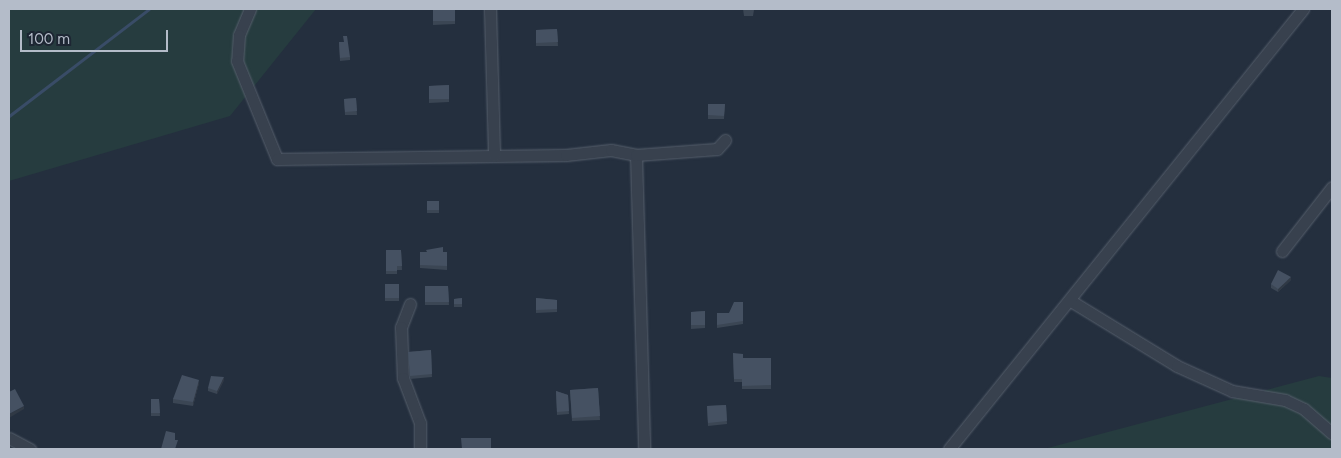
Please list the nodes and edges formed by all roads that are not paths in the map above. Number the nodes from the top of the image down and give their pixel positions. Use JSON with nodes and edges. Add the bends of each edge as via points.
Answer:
{"nodes":[{"id":1,"x":250,"y":9,"type":"edge"},
{"id":2,"x":490,"y":9,"type":"edge"},
{"id":3,"x":1303,"y":9,"type":"edge"},
{"id":4,"x":725,"y":140,"type":"dead end"},
{"id":5,"x":636,"y":155,"type":"junction"},
{"id":6,"x":494,"y":156,"type":"junction"},
{"id":7,"x":1332,"y":187,"type":"edge"},
{"id":8,"x":1282,"y":251,"type":"dead end"},
{"id":9,"x":1071,"y":301,"type":"junction"},
{"id":10,"x":410,"y":304,"type":"dead end"},
{"id":11,"x":1332,"y":433,"type":"edge"},
{"id":12,"x":9,"y":438,"type":"edge"},
{"id":13,"x":30,"y":449,"type":"edge"},
{"id":14,"x":420,"y":449,"type":"edge"},
{"id":15,"x":644,"y":449,"type":"edge"},
{"id":16,"x":949,"y":449,"type":"edge"}],
"edges":[{"from":1,"to":6,"type":"street","via":[[239,35],[237,62],[277,159]]},
{"from":2,"to":6,"type":"street"},
{"from":3,"to":9,"type":"street"},
{"from":4,"to":5,"type":"street","via":[[717,149]]},
{"from":5,"to":6,"type":"street","via":[[611,150],[578,155]]},
{"from":5,"to":15,"type":"street"},
{"from":7,"to":8,"type":"street"},
{"from":9,"to":11,"type":"street","via":[[1119,333],[1186,370],[1232,391],[1285,400],[1304,409]]},
{"from":9,"to":16,"type":"street"},
{"from":10,"to":14,"type":"street","via":[[401,327],[402,378],[420,423]]},
{"from":12,"to":13,"type":"street"}]}
